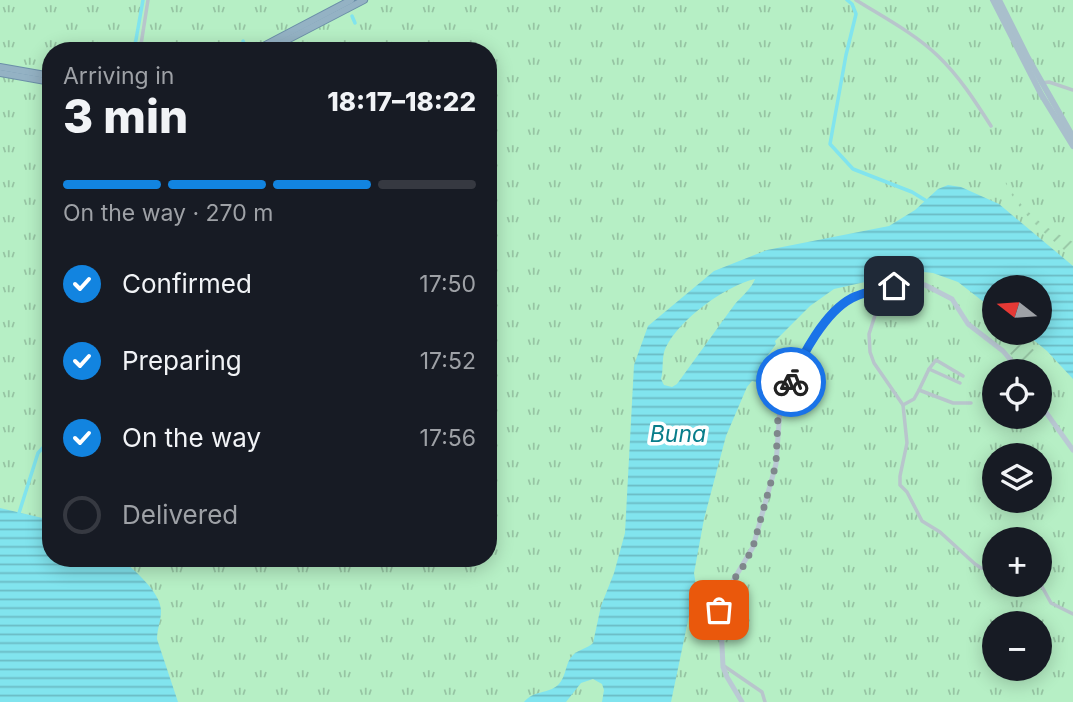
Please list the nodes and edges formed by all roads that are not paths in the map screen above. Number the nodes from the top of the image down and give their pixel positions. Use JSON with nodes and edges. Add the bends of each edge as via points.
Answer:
{"nodes":[{"id":1,"x":148,"y":0,"type":"edge"},
{"id":2,"x":351,"y":0,"type":"edge"},
{"id":3,"x":364,"y":0,"type":"edge"},
{"id":4,"x":856,"y":0,"type":"edge"},
{"id":5,"x":993,"y":0,"type":"edge"},
{"id":6,"x":999,"y":0,"type":"edge"},
{"id":7,"x":141,"y":42,"type":"edge"},
{"id":8,"x":271,"y":42,"type":"edge"},
{"id":9,"x":283,"y":42,"type":"edge"},
{"id":10,"x":0,"y":67,"type":"edge"},
{"id":11,"x":0,"y":73,"type":"edge"},
{"id":12,"x":42,"y":74,"type":"edge"},
{"id":13,"x":42,"y":80,"type":"edge"},
{"id":14,"x":1041,"y":83,"type":"junction"},
{"id":15,"x":1073,"y":90,"type":"edge"},
{"id":16,"x":991,"y":126,"type":"dead end"},
{"id":17,"x":1073,"y":137,"type":"edge"},
{"id":18,"x":1073,"y":146,"type":"edge"},
{"id":19,"x":919,"y":284,"type":"junction"},
{"id":20,"x":1010,"y":359,"type":"edge"},
{"id":21,"x":929,"y":369,"type":"junction"},
{"id":22,"x":963,"y":376,"type":"dead end"},
{"id":23,"x":960,"y":383,"type":"dead end"},
{"id":24,"x":919,"y":390,"type":"junction"},
{"id":25,"x":971,"y":404,"type":"dead end"},
{"id":26,"x":902,"y":405,"type":"junction"},
{"id":27,"x":1052,"y":421,"type":"edge"},
{"id":28,"x":1073,"y":450,"type":"edge"},
{"id":29,"x":982,"y":568,"type":"edge"},
{"id":30,"x":1048,"y":597,"type":"edge"},
{"id":31,"x":1073,"y":614,"type":"edge"},
{"id":32,"x":723,"y":666,"type":"junction"},
{"id":33,"x":742,"y":702,"type":"edge"},
{"id":34,"x":765,"y":702,"type":"edge"}],
"edges":[{"from":1,"to":7,"type":"street"},
{"from":2,"to":8,"type":"highway"},
{"from":3,"to":9,"type":"highway"},
{"from":4,"to":16,"type":"street","via":[[939,57]]},
{"from":5,"to":18,"type":"main road"},
{"from":6,"to":14,"type":"main road"},
{"from":10,"to":12,"type":"highway"},
{"from":11,"to":13,"type":"highway"},
{"from":14,"to":15,"type":"street"},
{"from":14,"to":17,"type":"main road"},
{"from":19,"to":20,"type":"main road","via":[[952,299],[968,324]]},
{"from":19,"to":26,"type":"street","via":[[899,287],[888,295],[878,306],[869,334],[874,363]]},
{"from":19,"to":32,"type":"main road","via":[[901,284],[849,300],[803,354],[780,409],[776,464],[753,547],[720,601]]},
{"from":21,"to":22,"type":"street","via":[[936,360]]},
{"from":21,"to":23,"type":"street"},
{"from":21,"to":24,"type":"street"},
{"from":24,"to":25,"type":"street","via":[[953,403]]},
{"from":24,"to":26,"type":"street","via":[[915,400]]},
{"from":26,"to":29,"type":"street","via":[[907,443],[900,485],[922,521]]},
{"from":27,"to":28,"type":"main road"},
{"from":30,"to":31,"type":"street"},
{"from":32,"to":33,"type":"main road"},
{"from":32,"to":34,"type":"street","via":[[762,692]]}]}
